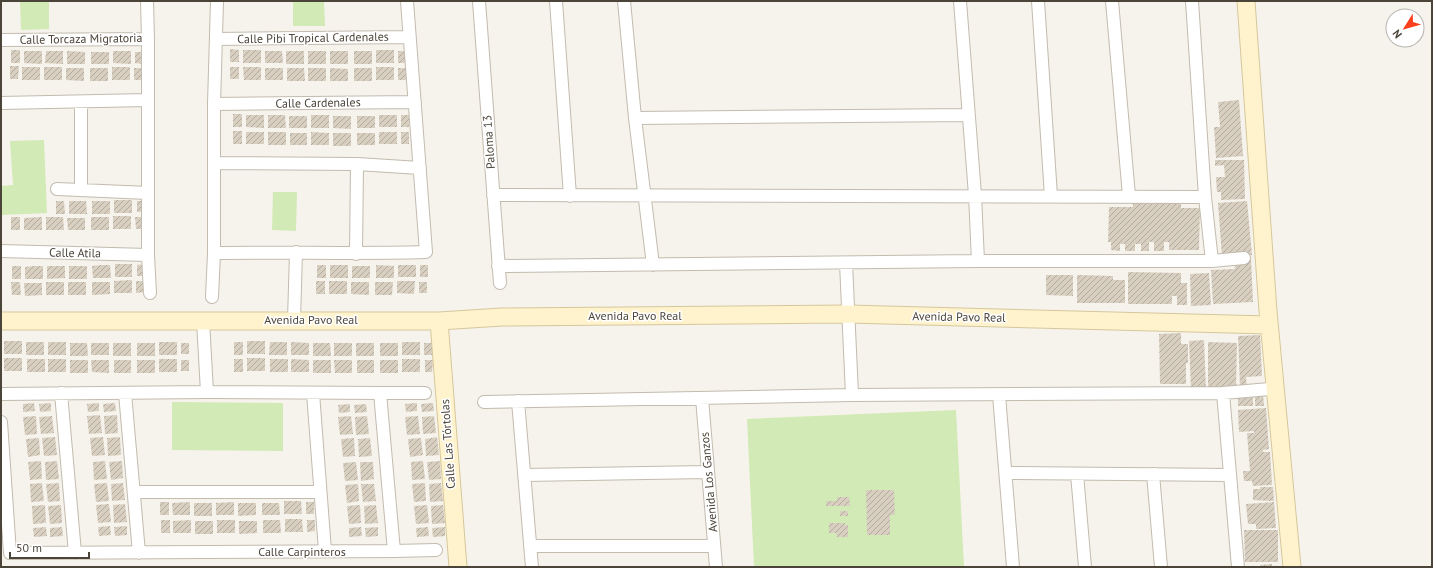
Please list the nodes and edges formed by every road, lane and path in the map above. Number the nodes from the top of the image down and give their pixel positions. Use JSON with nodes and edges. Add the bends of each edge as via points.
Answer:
{"nodes":[{"id":1,"x":147,"y":1,"type":"edge"},
{"id":2,"x":217,"y":1,"type":"edge"},
{"id":3,"x":407,"y":1,"type":"edge"},
{"id":4,"x":479,"y":1,"type":"edge"},
{"id":5,"x":556,"y":1,"type":"edge"},
{"id":6,"x":624,"y":1,"type":"edge"},
{"id":7,"x":960,"y":1,"type":"edge"},
{"id":8,"x":1038,"y":1,"type":"edge"},
{"id":9,"x":1112,"y":1,"type":"edge"},
{"id":10,"x":1192,"y":1,"type":"edge"},
{"id":11,"x":1246,"y":1,"type":"edge"},
{"id":12,"x":410,"y":37,"type":"junction"},
{"id":13,"x":148,"y":39,"type":"junction"},
{"id":14,"x":217,"y":39,"type":"junction"},
{"id":15,"x":1,"y":40,"type":"edge"},
{"id":16,"x":147,"y":100,"type":"junction"},
{"id":17,"x":81,"y":102,"type":"junction"},
{"id":18,"x":415,"y":102,"type":"junction"},
{"id":19,"x":1,"y":103,"type":"edge"},
{"id":20,"x":214,"y":104,"type":"junction"},
{"id":21,"x":968,"y":115,"type":"junction"},
{"id":22,"x":635,"y":118,"type":"junction"},
{"id":23,"x":214,"y":163,"type":"junction"},
{"id":24,"x":357,"y":164,"type":"junction"},
{"id":25,"x":420,"y":168,"type":"junction"},
{"id":26,"x":57,"y":188,"type":"dead end"},
{"id":27,"x":81,"y":190,"type":"junction"},
{"id":28,"x":148,"y":192,"type":"junction"},
{"id":29,"x":975,"y":195,"type":"junction"},
{"id":30,"x":493,"y":196,"type":"junction"},
{"id":31,"x":570,"y":196,"type":"junction"},
{"id":32,"x":644,"y":196,"type":"junction"},
{"id":33,"x":1051,"y":196,"type":"junction"},
{"id":34,"x":1129,"y":196,"type":"junction"},
{"id":35,"x":1205,"y":197,"type":"junction"},
{"id":36,"x":1,"y":251,"type":"edge"},
{"id":37,"x":296,"y":252,"type":"junction"},
{"id":38,"x":214,"y":253,"type":"junction"},
{"id":39,"x":356,"y":254,"type":"junction"},
{"id":40,"x":148,"y":255,"type":"junction"},
{"id":41,"x":1244,"y":258,"type":"dead end"},
{"id":42,"x":978,"y":261,"type":"junction"},
{"id":43,"x":1212,"y":261,"type":"junction"},
{"id":44,"x":846,"y":262,"type":"junction"},
{"id":45,"x":653,"y":264,"type":"junction"},
{"id":46,"x":498,"y":266,"type":"junction"},
{"id":47,"x":500,"y":283,"type":"dead end"},
{"id":48,"x":150,"y":292,"type":"dead end"},
{"id":49,"x":212,"y":297,"type":"dead end"},
{"id":50,"x":848,"y":314,"type":"junction"},
{"id":51,"x":294,"y":320,"type":"junction"},
{"id":52,"x":1,"y":321,"type":"edge"},
{"id":53,"x":203,"y":321,"type":"junction"},
{"id":54,"x":439,"y":321,"type":"junction"},
{"id":55,"x":1269,"y":325,"type":"junction"},
{"id":56,"x":1270,"y":389,"type":"dead end"},
{"id":57,"x":207,"y":392,"type":"junction"},
{"id":58,"x":61,"y":393,"type":"junction"},
{"id":59,"x":125,"y":393,"type":"junction"},
{"id":60,"x":313,"y":393,"type":"junction"},
{"id":61,"x":380,"y":393,"type":"junction"},
{"id":62,"x":425,"y":393,"type":"dead end"},
{"id":63,"x":1223,"y":393,"type":"junction"},
{"id":64,"x":1,"y":394,"type":"edge"},
{"id":65,"x":852,"y":395,"type":"junction"},
{"id":66,"x":999,"y":395,"type":"junction"},
{"id":67,"x":702,"y":398,"type":"junction"},
{"id":68,"x":518,"y":401,"type":"junction"},
{"id":69,"x":484,"y":402,"type":"dead end"},
{"id":70,"x":1,"y":422,"type":"edge"},
{"id":71,"x":708,"y":472,"type":"junction"},
{"id":72,"x":1006,"y":473,"type":"junction"},
{"id":73,"x":1076,"y":474,"type":"junction"},
{"id":74,"x":1153,"y":474,"type":"junction"},
{"id":75,"x":524,"y":475,"type":"junction"},
{"id":76,"x":1230,"y":475,"type":"junction"},
{"id":77,"x":134,"y":492,"type":"junction"},
{"id":78,"x":320,"y":492,"type":"junction"},
{"id":79,"x":530,"y":546,"type":"junction"},
{"id":80,"x":714,"y":546,"type":"junction"},
{"id":81,"x":436,"y":550,"type":"dead end"},
{"id":82,"x":394,"y":551,"type":"junction"},
{"id":83,"x":325,"y":552,"type":"junction"},
{"id":84,"x":5,"y":553,"type":"edge"},
{"id":85,"x":75,"y":553,"type":"junction"},
{"id":86,"x":139,"y":553,"type":"junction"},
{"id":87,"x":458,"y":567,"type":"edge"},
{"id":88,"x":532,"y":567,"type":"edge"},
{"id":89,"x":716,"y":567,"type":"edge"},
{"id":90,"x":1013,"y":567,"type":"edge"},
{"id":91,"x":1085,"y":567,"type":"edge"},
{"id":92,"x":1161,"y":567,"type":"edge"},
{"id":93,"x":1238,"y":567,"type":"edge"},
{"id":94,"x":1292,"y":567,"type":"edge"}],
"edges":[{"from":1,"to":13,"type":"street","name":"Calle Torcaza Migratoria"},
{"from":2,"to":14,"type":"street"},
{"from":3,"to":12,"type":"street"},
{"from":4,"to":30,"type":"street","name":"Paloma 13"},
{"from":5,"to":31,"type":"street"},
{"from":6,"to":22,"type":"street"},
{"from":7,"to":21,"type":"street"},
{"from":8,"to":33,"type":"street"},
{"from":9,"to":34,"type":"street"},
{"from":10,"to":35,"type":"street"},
{"from":11,"to":55,"type":"street"},
{"from":12,"to":14,"type":"street","name":"Calle Pibi Tropical Cardenales"},
{"from":12,"to":18,"type":"street"},
{"from":13,"to":15,"type":"street","name":"Calle Torcaza Migratoria"},
{"from":13,"to":16,"type":"street"},
{"from":14,"to":20,"type":"street"},
{"from":16,"to":17,"type":"street"},
{"from":16,"to":28,"type":"street"},
{"from":17,"to":19,"type":"street"},
{"from":17,"to":27,"type":"street"},
{"from":18,"to":20,"type":"street","name":"Calle Cardenales"},
{"from":18,"to":25,"type":"street"},
{"from":20,"to":23,"type":"street"},
{"from":21,"to":22,"type":"street"},
{"from":21,"to":29,"type":"street"},
{"from":22,"to":32,"type":"street"},
{"from":23,"to":24,"type":"street"},
{"from":23,"to":38,"type":"street"},
{"from":24,"to":25,"type":"street"},
{"from":24,"to":39,"type":"street"},
{"from":25,"to":39,"type":"street","via":[[426,252]]},
{"from":26,"to":27,"type":"street"},
{"from":27,"to":28,"type":"street"},
{"from":28,"to":40,"type":"street"},
{"from":29,"to":32,"type":"street"},
{"from":29,"to":33,"type":"street"},
{"from":29,"to":42,"type":"street"},
{"from":30,"to":31,"type":"street"},
{"from":30,"to":46,"type":"street","name":"Paloma 13"},
{"from":31,"to":32,"type":"street"},
{"from":32,"to":45,"type":"street"},
{"from":33,"to":34,"type":"street"},
{"from":34,"to":35,"type":"street"},
{"from":35,"to":43,"type":"street"},
{"from":36,"to":40,"type":"street","name":"Calle Atila"},
{"from":37,"to":38,"type":"street"},
{"from":37,"to":39,"type":"street"},
{"from":37,"to":51,"type":"street"},
{"from":38,"to":49,"type":"street"},
{"from":40,"to":48,"type":"street"},
{"from":41,"to":43,"type":"street"},
{"from":42,"to":43,"type":"street"},
{"from":42,"to":44,"type":"street"},
{"from":44,"to":45,"type":"street"},
{"from":44,"to":50,"type":"street"},
{"from":45,"to":46,"type":"street"},
{"from":46,"to":47,"type":"street","name":"Paloma 13"},
{"from":50,"to":54,"type":"street","name":"Avenida Pavo Real","via":[[502,317]]},
{"from":50,"to":55,"type":"street","name":"Avenida Pavo Real"},
{"from":50,"to":65,"type":"street"},
{"from":51,"to":53,"type":"street","name":"Avenida Pavo Real"},
{"from":51,"to":54,"type":"street","name":"Avenida Pavo Real"},
{"from":52,"to":53,"type":"street","name":"Avenida Pavo Real"},
{"from":53,"to":57,"type":"street"},
{"from":54,"to":87,"type":"street","name":"Calle Las Tórtolas"},
{"from":55,"to":94,"type":"street"},
{"from":56,"to":63,"type":"street"},
{"from":57,"to":59,"type":"street"},
{"from":57,"to":60,"type":"street"},
{"from":58,"to":59,"type":"street"},
{"from":58,"to":64,"type":"street"},
{"from":58,"to":85,"type":"street"},
{"from":59,"to":77,"type":"street"},
{"from":60,"to":61,"type":"street"},
{"from":60,"to":78,"type":"street"},
{"from":61,"to":62,"type":"street"},
{"from":61,"to":82,"type":"street"},
{"from":63,"to":66,"type":"street"},
{"from":63,"to":76,"type":"street"},
{"from":65,"to":66,"type":"street"},
{"from":65,"to":67,"type":"street"},
{"from":66,"to":72,"type":"street"},
{"from":67,"to":68,"type":"street"},
{"from":67,"to":71,"type":"street","name":"Avenida Los Ganzos"},
{"from":68,"to":69,"type":"street"},
{"from":68,"to":75,"type":"street"},
{"from":70,"to":84,"type":"street","name":"Calle Carpinteros"},
{"from":71,"to":75,"type":"street"},
{"from":71,"to":80,"type":"street","name":"Avenida Los Ganzos"},
{"from":72,"to":73,"type":"street"},
{"from":72,"to":90,"type":"street"},
{"from":73,"to":74,"type":"street"},
{"from":73,"to":91,"type":"street"},
{"from":74,"to":76,"type":"street"},
{"from":74,"to":92,"type":"street"},
{"from":75,"to":79,"type":"street"},
{"from":76,"to":93,"type":"street"},
{"from":77,"to":78,"type":"street"},
{"from":77,"to":86,"type":"street"},
{"from":78,"to":83,"type":"street"},
{"from":79,"to":80,"type":"street"},
{"from":79,"to":88,"type":"street"},
{"from":80,"to":89,"type":"street","name":"Avenida Los Ganzos"},
{"from":81,"to":82,"type":"street","name":"Calle Carpinteros"},
{"from":82,"to":83,"type":"street","name":"Calle Carpinteros"},
{"from":83,"to":86,"type":"street","name":"Calle Carpinteros"},
{"from":84,"to":85,"type":"street","name":"Calle Carpinteros"},
{"from":85,"to":86,"type":"street","name":"Calle Carpinteros"}]}
